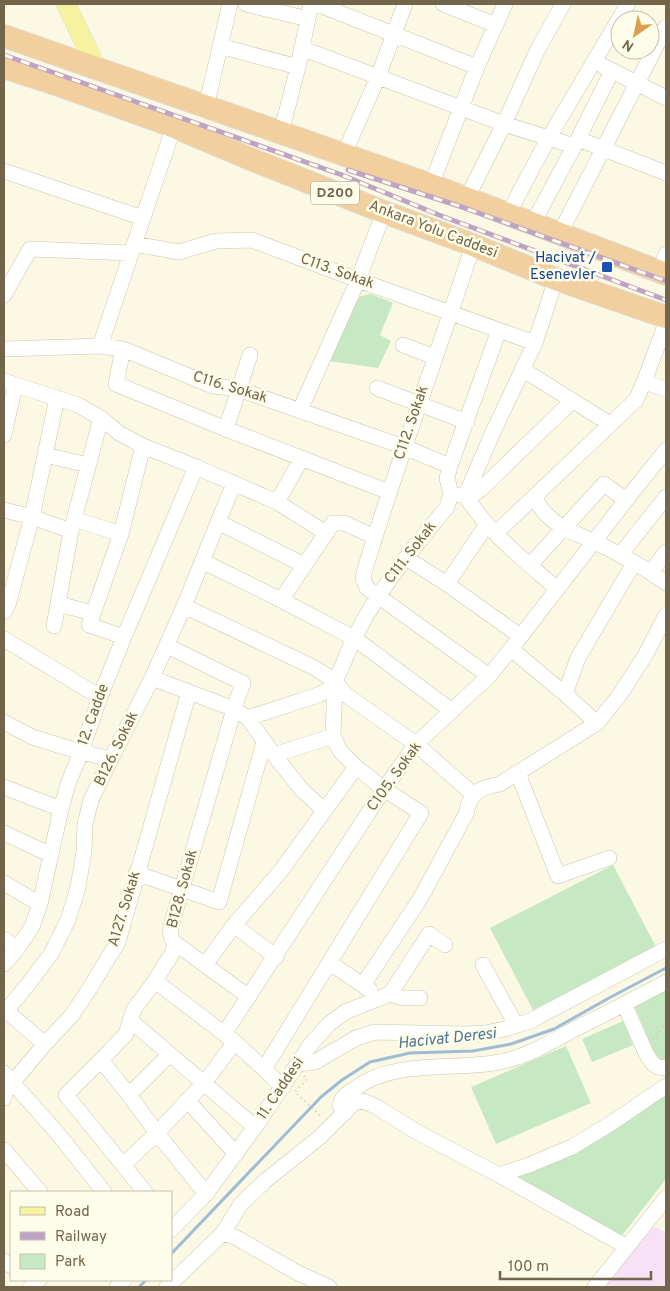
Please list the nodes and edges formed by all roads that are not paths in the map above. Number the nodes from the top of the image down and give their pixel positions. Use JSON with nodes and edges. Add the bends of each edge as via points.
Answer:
{"nodes":[{"id":1,"x":66,"y":4,"type":"edge"},
{"id":2,"x":246,"y":4,"type":"edge"},
{"id":3,"x":311,"y":4,"type":"edge"},
{"id":4,"x":317,"y":4,"type":"edge"},
{"id":5,"x":405,"y":4,"type":"edge"},
{"id":6,"x":443,"y":4,"type":"edge"},
{"id":7,"x":505,"y":4,"type":"edge"},
{"id":8,"x":563,"y":4,"type":"edge"},
{"id":9,"x":628,"y":4,"type":"edge"},
{"id":10,"x":229,"y":5,"type":"edge"},
{"id":11,"x":308,"y":19,"type":"junction"},
{"id":12,"x":496,"y":26,"type":"junction"},
{"id":13,"x":666,"y":27,"type":"edge"},
{"id":14,"x":4,"y":29,"type":"edge"},
{"id":15,"x":394,"y":34,"type":"junction"},
{"id":16,"x":4,"y":36,"type":"edge"},
{"id":17,"x":220,"y":46,"type":"junction"},
{"id":18,"x":302,"y":48,"type":"junction"},
{"id":19,"x":71,"y":59,"type":"junction"},
{"id":20,"x":594,"y":62,"type":"junction"},
{"id":21,"x":4,"y":67,"type":"edge"},
{"id":22,"x":298,"y":67,"type":"junction"},
{"id":23,"x":477,"y":67,"type":"junction"},
{"id":24,"x":97,"y":69,"type":"junction"},
{"id":25,"x":612,"y":71,"type":"junction"},
{"id":26,"x":378,"y":77,"type":"junction"},
{"id":27,"x":4,"y":82,"type":"edge"},
{"id":28,"x":637,"y":84,"type":"junction"},
{"id":29,"x":666,"y":98,"type":"edge"},
{"id":30,"x":206,"y":107,"type":"junction"},
{"id":31,"x":460,"y":108,"type":"junction"},
{"id":32,"x":504,"y":124,"type":"junction"},
{"id":33,"x":281,"y":133,"type":"junction"},
{"id":34,"x":171,"y":135,"type":"junction"},
{"id":35,"x":548,"y":138,"type":"junction"},
{"id":36,"x":576,"y":143,"type":"junction"},
{"id":37,"x":604,"y":149,"type":"junction"},
{"id":38,"x":344,"y":154,"type":"junction"},
{"id":39,"x":253,"y":160,"type":"junction"},
{"id":40,"x":4,"y":170,"type":"edge"},
{"id":41,"x":666,"y":173,"type":"edge"},
{"id":42,"x":431,"y":185,"type":"junction"},
{"id":43,"x":467,"y":198,"type":"junction"},
{"id":44,"x":384,"y":212,"type":"junction"},
{"id":45,"x":508,"y":214,"type":"junction"},
{"id":46,"x":143,"y":218,"type":"junction"},
{"id":47,"x":533,"y":224,"type":"junction"},
{"id":48,"x":560,"y":234,"type":"junction"},
{"id":49,"x":473,"y":245,"type":"junction"},
{"id":50,"x":133,"y":249,"type":"junction"},
{"id":51,"x":664,"y":266,"type":"edge"},
{"id":52,"x":556,"y":278,"type":"junction"},
{"id":53,"x":358,"y":280,"type":"junction"},
{"id":54,"x":4,"y":295,"type":"edge"},
{"id":55,"x":451,"y":313,"type":"junction"},
{"id":56,"x":666,"y":317,"type":"edge"},
{"id":57,"x":666,"y":324,"type":"edge"},
{"id":58,"x":499,"y":330,"type":"junction"},
{"id":59,"x":535,"y":343,"type":"junction"},
{"id":60,"x":403,"y":345,"type":"dead end"},
{"id":61,"x":100,"y":346,"type":"junction"},
{"id":62,"x":4,"y":349,"type":"edge"},
{"id":63,"x":123,"y":349,"type":"junction"},
{"id":64,"x":250,"y":355,"type":"dead end"},
{"id":65,"x":435,"y":357,"type":"junction"},
{"id":66,"x":522,"y":369,"type":"junction"},
{"id":67,"x":644,"y":382,"type":"junction"},
{"id":68,"x":9,"y":383,"type":"edge"},
{"id":69,"x":377,"y":388,"type":"dead end"},
{"id":70,"x":238,"y":389,"type":"junction"},
{"id":71,"x":666,"y":389,"type":"edge"},
{"id":72,"x":58,"y":398,"type":"junction"},
{"id":73,"x":572,"y":401,"type":"junction"},
{"id":74,"x":419,"y":403,"type":"junction"},
{"id":75,"x":300,"y":410,"type":"junction"},
{"id":76,"x":101,"y":418,"type":"junction"},
{"id":77,"x":467,"y":422,"type":"junction"},
{"id":78,"x":610,"y":424,"type":"junction"},
{"id":79,"x":226,"y":429,"type":"junction"},
{"id":80,"x":4,"y":435,"type":"edge"},
{"id":81,"x":142,"y":446,"type":"junction"},
{"id":82,"x":404,"y":447,"type":"junction"},
{"id":83,"x":666,"y":450,"type":"edge"},
{"id":84,"x":45,"y":455,"type":"junction"},
{"id":85,"x":302,"y":458,"type":"junction"},
{"id":86,"x":88,"y":465,"type":"junction"},
{"id":87,"x":450,"y":466,"type":"junction"},
{"id":88,"x":196,"y":467,"type":"junction"},
{"id":89,"x":234,"y":483,"type":"junction"},
{"id":90,"x":389,"y":492,"type":"junction"},
{"id":91,"x":458,"y":494,"type":"junction"},
{"id":92,"x":666,"y":497,"type":"edge"},
{"id":93,"x":534,"y":498,"type":"junction"},
{"id":94,"x":626,"y":500,"type":"junction"},
{"id":95,"x":277,"y":502,"type":"junction"},
{"id":96,"x":4,"y":510,"type":"edge"},
{"id":97,"x":32,"y":517,"type":"junction"},
{"id":98,"x":218,"y":522,"type":"junction"},
{"id":99,"x":72,"y":525,"type":"junction"},
{"id":100,"x":491,"y":529,"type":"junction"},
{"id":101,"x":564,"y":529,"type":"junction"},
{"id":102,"x":326,"y":533,"type":"junction"},
{"id":103,"x":121,"y":534,"type":"junction"},
{"id":104,"x":374,"y":537,"type":"junction"},
{"id":105,"x":594,"y":541,"type":"junction"},
{"id":106,"x":666,"y":552,"type":"edge"},
{"id":107,"x":620,"y":555,"type":"junction"},
{"id":108,"x":406,"y":558,"type":"junction"},
{"id":109,"x":202,"y":561,"type":"junction"},
{"id":110,"x":634,"y":563,"type":"junction"},
{"id":111,"x":304,"y":565,"type":"junction"},
{"id":112,"x":530,"y":566,"type":"junction"},
{"id":113,"x":651,"y":572,"type":"junction"},
{"id":114,"x":666,"y":583,"type":"edge"},
{"id":115,"x":447,"y":584,"type":"junction"},
{"id":116,"x":557,"y":589,"type":"junction"},
{"id":117,"x":378,"y":596,"type":"junction"},
{"id":118,"x":281,"y":600,"type":"junction"},
{"id":119,"x":58,"y":604,"type":"junction"},
{"id":120,"x":184,"y":606,"type":"junction"},
{"id":121,"x":4,"y":612,"type":"edge"},
{"id":122,"x":93,"y":613,"type":"junction"},
{"id":123,"x":666,"y":615,"type":"edge"},
{"id":124,"x":54,"y":626,"type":"dead end"},
{"id":125,"x":124,"y":637,"type":"junction"},
{"id":126,"x":354,"y":638,"type":"junction"},
{"id":127,"x":4,"y":639,"type":"edge"},
{"id":128,"x":516,"y":643,"type":"junction"},
{"id":129,"x":167,"y":646,"type":"junction"},
{"id":130,"x":489,"y":676,"type":"junction"},
{"id":131,"x":152,"y":678,"type":"junction"},
{"id":132,"x":334,"y":681,"type":"junction"},
{"id":133,"x":189,"y":692,"type":"junction"},
{"id":134,"x":565,"y":694,"type":"junction"},
{"id":135,"x":100,"y":697,"type":"junction"},
{"id":136,"x":234,"y":709,"type":"junction"},
{"id":137,"x":452,"y":711,"type":"junction"},
{"id":138,"x":248,"y":718,"type":"junction"},
{"id":139,"x":4,"y":722,"type":"edge"},
{"id":140,"x":596,"y":723,"type":"junction"},
{"id":141,"x":333,"y":736,"type":"junction"},
{"id":142,"x":264,"y":742,"type":"junction"},
{"id":143,"x":416,"y":744,"type":"junction"},
{"id":144,"x":81,"y":752,"type":"junction"},
{"id":145,"x":274,"y":755,"type":"junction"},
{"id":146,"x":111,"y":759,"type":"junction"},
{"id":147,"x":356,"y":767,"type":"junction"},
{"id":148,"x":518,"y":773,"type":"junction"},
{"id":149,"x":4,"y":787,"type":"edge"},
{"id":150,"x":384,"y":788,"type":"junction"},
{"id":151,"x":474,"y":795,"type":"junction"},
{"id":152,"x":61,"y":810,"type":"junction"},
{"id":153,"x":324,"y":810,"type":"junction"},
{"id":154,"x":4,"y":833,"type":"edge"},
{"id":155,"x":51,"y":855,"type":"junction"},
{"id":156,"x":609,"y":858,"type":"dead end"},
{"id":157,"x":136,"y":873,"type":"junction"},
{"id":158,"x":4,"y":883,"type":"edge"},
{"id":159,"x":183,"y":888,"type":"junction"},
{"id":160,"x":40,"y":904,"type":"junction"},
{"id":161,"x":234,"y":926,"type":"junction"},
{"id":162,"x":4,"y":939,"type":"edge"},
{"id":163,"x":175,"y":944,"type":"junction"},
{"id":164,"x":445,"y":945,"type":"dead end"},
{"id":165,"x":17,"y":949,"type":"junction"},
{"id":166,"x":666,"y":949,"type":"edge"},
{"id":167,"x":276,"y":956,"type":"junction"},
{"id":168,"x":330,"y":963,"type":"junction"},
{"id":169,"x":4,"y":964,"type":"edge"},
{"id":170,"x":205,"y":965,"type":"junction"},
{"id":171,"x":483,"y":965,"type":"dead end"},
{"id":172,"x":155,"y":981,"type":"junction"},
{"id":173,"x":666,"y":982,"type":"edge"},
{"id":174,"x":363,"y":985,"type":"junction"},
{"id":175,"x":386,"y":996,"type":"junction"},
{"id":176,"x":249,"y":997,"type":"junction"},
{"id":177,"x":420,"y":998,"type":"dead end"},
{"id":178,"x":624,"y":1004,"type":"junction"},
{"id":179,"x":5,"y":1010,"type":"edge"},
{"id":180,"x":130,"y":1020,"type":"junction"},
{"id":181,"x":516,"y":1025,"type":"junction"},
{"id":182,"x":229,"y":1038,"type":"junction"},
{"id":183,"x":45,"y":1044,"type":"junction"},
{"id":184,"x":170,"y":1054,"type":"junction"},
{"id":185,"x":102,"y":1060,"type":"junction"},
{"id":186,"x":298,"y":1064,"type":"junction"},
{"id":187,"x":666,"y":1068,"type":"edge"},
{"id":188,"x":264,"y":1069,"type":"junction"},
{"id":189,"x":204,"y":1083,"type":"junction"},
{"id":190,"x":666,"y":1086,"type":"edge"},
{"id":191,"x":6,"y":1088,"type":"edge"},
{"id":192,"x":289,"y":1089,"type":"junction"},
{"id":193,"x":129,"y":1095,"type":"junction"},
{"id":194,"x":188,"y":1100,"type":"junction"},
{"id":195,"x":344,"y":1113,"type":"junction"},
{"id":196,"x":255,"y":1127,"type":"junction"},
{"id":197,"x":157,"y":1133,"type":"junction"},
{"id":198,"x":4,"y":1150,"type":"edge"},
{"id":199,"x":236,"y":1154,"type":"junction"},
{"id":200,"x":123,"y":1165,"type":"junction"},
{"id":201,"x":499,"y":1175,"type":"junction"},
{"id":202,"x":39,"y":1191,"type":"edge"},
{"id":203,"x":103,"y":1191,"type":"edge"},
{"id":204,"x":143,"y":1191,"type":"edge"},
{"id":205,"x":206,"y":1194,"type":"junction"},
{"id":206,"x":665,"y":1203,"type":"edge"},
{"id":207,"x":172,"y":1229,"type":"edge"},
{"id":208,"x":223,"y":1233,"type":"junction"},
{"id":209,"x":627,"y":1247,"type":"junction"},
{"id":210,"x":167,"y":1287,"type":"edge"},
{"id":211,"x":329,"y":1287,"type":"edge"},
{"id":212,"x":595,"y":1287,"type":"edge"}],
"edges":[{"from":1,"to":24,"type":"main road"},
{"from":2,"to":11,"type":"street"},
{"from":3,"to":11,"type":"street"},
{"from":4,"to":15,"type":"street"},
{"from":5,"to":15,"type":"street"},
{"from":6,"to":12,"type":"street"},
{"from":7,"to":12,"type":"street"},
{"from":8,"to":32,"type":"street","via":[[536,51]]},
{"from":9,"to":20,"type":"street"},
{"from":10,"to":17,"type":"street"},
{"from":11,"to":18,"type":"street"},
{"from":12,"to":23,"type":"street"},
{"from":13,"to":28,"type":"street"},
{"from":14,"to":19,"type":"highway"},
{"from":15,"to":23,"type":"street"},
{"from":15,"to":26,"type":"street"},
{"from":16,"to":19,"type":"highway","number":"D200"},
{"from":17,"to":22,"type":"street"},
{"from":17,"to":30,"type":"street"},
{"from":18,"to":22,"type":"street"},
{"from":18,"to":26,"type":"street"},
{"from":19,"to":24,"type":"highway","number":"D200"},
{"from":20,"to":25,"type":"street"},
{"from":20,"to":35,"type":"street"},
{"from":21,"to":39,"type":"highway","name":"Ankara Yolu Caddesi","number":"D200","via":[[170,125]]},
{"from":22,"to":33,"type":"street"},
{"from":23,"to":31,"type":"street"},
{"from":24,"to":30,"type":"highway","number":"D200"},
{"from":25,"to":28,"type":"street"},
{"from":25,"to":36,"type":"street"},
{"from":26,"to":31,"type":"street"},
{"from":26,"to":38,"type":"street"},
{"from":27,"to":34,"type":"highway"},
{"from":28,"to":29,"type":"street"},
{"from":28,"to":37,"type":"street"},
{"from":30,"to":33,"type":"highway","number":"D200"},
{"from":31,"to":32,"type":"street"},
{"from":31,"to":42,"type":"street"},
{"from":32,"to":35,"type":"street"},
{"from":32,"to":43,"type":"street"},
{"from":33,"to":38,"type":"highway","number":"D200"},
{"from":34,"to":39,"type":"highway"},
{"from":34,"to":46,"type":"street"},
{"from":35,"to":36,"type":"street"},
{"from":35,"to":45,"type":"street"},
{"from":36,"to":37,"type":"street"},
{"from":36,"to":47,"type":"street"},
{"from":37,"to":41,"type":"street"},
{"from":37,"to":48,"type":"street"},
{"from":38,"to":42,"type":"highway","number":"D200"},
{"from":39,"to":44,"type":"highway","name":"Ankara Yolu Caddesi","number":"D200"},
{"from":40,"to":46,"type":"street"},
{"from":42,"to":43,"type":"highway","number":"D200"},
{"from":43,"to":45,"type":"highway","number":"D200"},
{"from":44,"to":49,"type":"highway","name":"Ankara Yolu Caddesi","number":"D200"},
{"from":44,"to":53,"type":"street"},
{"from":45,"to":47,"type":"highway","number":"D200"},
{"from":46,"to":50,"type":"street"},
{"from":47,"to":48,"type":"highway","number":"D200"},
{"from":48,"to":51,"type":"highway","number":"D200"},
{"from":49,"to":52,"type":"highway","name":"Ankara Yolu Caddesi","number":"D200"},
{"from":49,"to":55,"type":"street","name":"C112. Sokak"},
{"from":50,"to":53,"type":"street","name":"C113. Sokak","via":[[179,252],[216,242],[252,240]]},
{"from":50,"to":54,"type":"street","name":"C113. Sokak","via":[[30,249]]},
{"from":50,"to":61,"type":"street"},
{"from":52,"to":56,"type":"highway","name":"Ankara Yolu Caddesi","number":"D200"},
{"from":52,"to":59,"type":"street","name":"C111. Sokak"},
{"from":53,"to":55,"type":"street","name":"C113. Sokak"},
{"from":53,"to":75,"type":"street"},
{"from":55,"to":58,"type":"street","name":"C113. Sokak"},
{"from":55,"to":65,"type":"street","name":"C112. Sokak"},
{"from":57,"to":67,"type":"street"},
{"from":58,"to":59,"type":"street","name":"C113. Sokak"},
{"from":58,"to":77,"type":"street"},
{"from":59,"to":66,"type":"street","name":"C111. Sokak"},
{"from":60,"to":65,"type":"street"},
{"from":61,"to":62,"type":"street","name":"C116. Sokak"},
{"from":61,"to":63,"type":"street","name":"C116. Sokak"},
{"from":63,"to":70,"type":"street","name":"C116. Sokak","via":[[213,386]]},
{"from":63,"to":79,"type":"street","via":[[116,384]]},
{"from":64,"to":70,"type":"street"},
{"from":65,"to":74,"type":"street","name":"C112. Sokak"},
{"from":66,"to":73,"type":"street"},
{"from":66,"to":91,"type":"street","name":"C111. Sokak","via":[[471,483]]},
{"from":67,"to":71,"type":"street"},
{"from":67,"to":78,"type":"street","via":[[636,400]]},
{"from":68,"to":72,"type":"street"},
{"from":68,"to":80,"type":"street"},
{"from":69,"to":74,"type":"street"},
{"from":70,"to":75,"type":"street","name":"C116. Sokak"},
{"from":70,"to":79,"type":"street"},
{"from":72,"to":76,"type":"street"},
{"from":72,"to":84,"type":"street"},
{"from":73,"to":78,"type":"street"},
{"from":73,"to":91,"type":"street","via":[[481,489],[474,494]]},
{"from":74,"to":77,"type":"street"},
{"from":74,"to":82,"type":"street","name":"C112. Sokak"},
{"from":75,"to":82,"type":"street","name":"C116. Sokak"},
{"from":76,"to":81,"type":"street"},
{"from":76,"to":86,"type":"street"},
{"from":77,"to":87,"type":"street"},
{"from":78,"to":93,"type":"street"},
{"from":79,"to":85,"type":"street"},
{"from":81,"to":88,"type":"street"},
{"from":81,"to":103,"type":"street"},
{"from":82,"to":87,"type":"street","name":"C116. Sokak"},
{"from":82,"to":90,"type":"street","name":"C112. Sokak"},
{"from":83,"to":94,"type":"street","name":"C105. Sokak"},
{"from":84,"to":86,"type":"street"},
{"from":84,"to":97,"type":"street"},
{"from":85,"to":90,"type":"street"},
{"from":85,"to":95,"type":"street"},
{"from":86,"to":99,"type":"street"},
{"from":87,"to":91,"type":"street","via":[[447,478]]},
{"from":88,"to":89,"type":"street"},
{"from":88,"to":125,"type":"street","name":"12. Cadde"},
{"from":89,"to":95,"type":"street"},
{"from":89,"to":98,"type":"street","name":"B126. Sokak"},
{"from":90,"to":104,"type":"street","name":"C112. Sokak"},
{"from":91,"to":100,"type":"street"},
{"from":91,"to":108,"type":"street","name":"C111. Sokak"},
{"from":92,"to":107,"type":"street"},
{"from":93,"to":100,"type":"street"},
{"from":93,"to":101,"type":"street","via":[[547,516]]},
{"from":94,"to":101,"type":"street","via":[[604,484]]},
{"from":94,"to":105,"type":"street","name":"C105. Sokak"},
{"from":95,"to":102,"type":"street"},
{"from":96,"to":97,"type":"street"},
{"from":97,"to":99,"type":"street"},
{"from":97,"to":121,"type":"street"},
{"from":98,"to":109,"type":"street","name":"B126. Sokak"},
{"from":98,"to":111,"type":"street"},
{"from":99,"to":103,"type":"street"},
{"from":99,"to":119,"type":"street"},
{"from":100,"to":112,"type":"street"},
{"from":100,"to":115,"type":"street"},
{"from":101,"to":105,"type":"street"},
{"from":101,"to":112,"type":"street"},
{"from":102,"to":104,"type":"street","via":[[333,523],[344,523]]},
{"from":102,"to":111,"type":"street"},
{"from":103,"to":122,"type":"street"},
{"from":104,"to":117,"type":"street","name":"C112. Sokak","via":[[364,579],[367,588]]},
{"from":105,"to":107,"type":"street"},
{"from":105,"to":116,"type":"street","name":"C105. Sokak"},
{"from":106,"to":113,"type":"street"},
{"from":107,"to":110,"type":"street"},
{"from":108,"to":115,"type":"street"},
{"from":108,"to":117,"type":"street","name":"C111. Sokak"},
{"from":109,"to":118,"type":"street"},
{"from":109,"to":120,"type":"street","name":"B126. Sokak"},
{"from":110,"to":113,"type":"street"},
{"from":110,"to":134,"type":"street","via":[[578,658]]},
{"from":111,"to":118,"type":"street"},
{"from":112,"to":116,"type":"street"},
{"from":113,"to":114,"type":"street"},
{"from":115,"to":128,"type":"street"},
{"from":116,"to":128,"type":"street","name":"C105. Sokak"},
{"from":117,"to":126,"type":"street","name":"C111. Sokak"},
{"from":117,"to":130,"type":"street"},
{"from":118,"to":126,"type":"street"},
{"from":119,"to":122,"type":"street"},
{"from":119,"to":124,"type":"street"},
{"from":120,"to":129,"type":"street","name":"B126. Sokak"},
{"from":120,"to":132,"type":"street","via":[[313,667]]},
{"from":122,"to":125,"type":"street","via":[[89,625]]},
{"from":123,"to":140,"type":"street","via":[[624,689]]},
{"from":125,"to":135,"type":"street","name":"12. Cadde"},
{"from":126,"to":132,"type":"street","name":"C111. Sokak"},
{"from":126,"to":137,"type":"street"},
{"from":127,"to":135,"type":"street"},
{"from":128,"to":130,"type":"street","name":"C105. Sokak"},
{"from":128,"to":134,"type":"street"},
{"from":129,"to":131,"type":"street","name":"B126. Sokak"},
{"from":129,"to":136,"type":"street","name":"B128. Sokak","via":[[243,684]]},
{"from":130,"to":137,"type":"street","name":"C105. Sokak"},
{"from":131,"to":133,"type":"street"},
{"from":131,"to":146,"type":"street","name":"B126. Sokak"},
{"from":132,"to":138,"type":"street","name":"C111. Sokak","via":[[326,691],[315,696]]},
{"from":132,"to":141,"type":"street"},
{"from":132,"to":143,"type":"street","via":[[346,695]]},
{"from":133,"to":136,"type":"street"},
{"from":133,"to":157,"type":"street","name":"A127. Sokak"},
{"from":134,"to":140,"type":"street"},
{"from":135,"to":144,"type":"street","name":"12. Cadde"},
{"from":136,"to":138,"type":"street"},
{"from":136,"to":159,"type":"street","name":"B128. Sokak"},
{"from":137,"to":143,"type":"street","name":"C105. Sokak"},
{"from":138,"to":142,"type":"street"},
{"from":139,"to":144,"type":"street","via":[[32,737]]},
{"from":140,"to":148,"type":"street"},
{"from":141,"to":145,"type":"street"},
{"from":141,"to":147,"type":"street","via":[[340,751]]},
{"from":142,"to":145,"type":"street"},
{"from":142,"to":159,"type":"street","via":[[219,902]]},
{"from":143,"to":150,"type":"street","name":"C105. Sokak"},
{"from":143,"to":151,"type":"street"},
{"from":144,"to":146,"type":"street"},
{"from":144,"to":152,"type":"street","name":"12. Cadde"},
{"from":145,"to":153,"type":"street","via":[[302,790]]},
{"from":146,"to":179,"type":"street","name":"B126. Sokak","via":[[85,824],[78,887],[68,920],[51,954]]},
{"from":147,"to":150,"type":"street"},
{"from":147,"to":153,"type":"street"},
{"from":148,"to":151,"type":"street","via":[[500,784],[484,787]]},
{"from":148,"to":156,"type":"street","via":[[558,876]]},
{"from":149,"to":152,"type":"street"},
{"from":150,"to":167,"type":"street","name":"C105. Sokak"},
{"from":150,"to":168,"type":"street","via":[[422,813]]},
{"from":151,"to":174,"type":"street","via":[[420,899]]},
{"from":152,"to":155,"type":"street","name":"12. Cadde"},
{"from":153,"to":161,"type":"street","via":[[280,872]]},
{"from":154,"to":155,"type":"street"},
{"from":155,"to":160,"type":"street","name":"12. Cadde"},
{"from":157,"to":159,"type":"street"},
{"from":157,"to":183,"type":"street","name":"A127. Sokak","via":[[118,942],[72,1015]]},
{"from":158,"to":160,"type":"street"},
{"from":159,"to":163,"type":"street","name":"B128. Sokak","via":[[170,932]]},
{"from":160,"to":165,"type":"street","name":"12. Cadde","via":[[32,927]]},
{"from":161,"to":167,"type":"street"},
{"from":161,"to":170,"type":"street"},
{"from":162,"to":165,"type":"street"},
{"from":163,"to":170,"type":"street"},
{"from":163,"to":172,"type":"street","name":"B128. Sokak"},
{"from":164,"to":175,"type":"street","via":[[429,934]]},
{"from":165,"to":169,"type":"street","name":"12. Cadde"},
{"from":166,"to":181,"type":"street","via":[[530,1021]]},
{"from":167,"to":176,"type":"street","name":"C105. Sokak"},
{"from":168,"to":174,"type":"street"},
{"from":168,"to":188,"type":"street"},
{"from":170,"to":176,"type":"street"},
{"from":171,"to":181,"type":"street"},
{"from":172,"to":180,"type":"street","name":"B128. Sokak","via":[[134,1009]]},
{"from":172,"to":182,"type":"street"},
{"from":173,"to":178,"type":"street"},
{"from":174,"to":175,"type":"street"},
{"from":175,"to":177,"type":"street"},
{"from":175,"to":186,"type":"street","name":"11. Caddesi","via":[[345,1012],[329,1024]]},
{"from":176,"to":182,"type":"street","name":"C105. Sokak"},
{"from":178,"to":187,"type":"street","via":[[652,1063]]},
{"from":178,"to":195,"type":"street","via":[[520,1057],[488,1064],[402,1070],[379,1075],[363,1082],[342,1098],[340,1106]]},
{"from":179,"to":183,"type":"street"},
{"from":180,"to":184,"type":"street"},
{"from":180,"to":185,"type":"street","name":"B128. Sokak","via":[[126,1034]]},
{"from":181,"to":186,"type":"street","via":[[485,1034],[375,1032],[356,1038],[315,1062]]},
{"from":182,"to":188,"type":"street"},
{"from":182,"to":189,"type":"street","name":"C105. Sokak"},
{"from":183,"to":191,"type":"street","name":"A127. Sokak"},
{"from":184,"to":189,"type":"street"},
{"from":184,"to":193,"type":"street"},
{"from":185,"to":193,"type":"street"},
{"from":185,"to":200,"type":"street","name":"B128. Sokak","via":[[66,1095]]},
{"from":186,"to":192,"type":"street","name":"11. Caddesi"},
{"from":188,"to":192,"type":"street"},
{"from":189,"to":194,"type":"street","name":"C105. Sokak"},
{"from":189,"to":196,"type":"street"},
{"from":190,"to":201,"type":"street","via":[[572,1147]]},
{"from":191,"to":203,"type":"street","via":[[59,1134]]},
{"from":192,"to":196,"type":"street","name":"11. Caddesi"},
{"from":193,"to":197,"type":"street"},
{"from":194,"to":197,"type":"street","name":"C105. Sokak"},
{"from":194,"to":199,"type":"street"},
{"from":195,"to":201,"type":"street","via":[[354,1103],[363,1101]]},
{"from":195,"to":208,"type":"street","via":[[241,1204]]},
{"from":196,"to":199,"type":"street","name":"11. Caddesi"},
{"from":197,"to":200,"type":"street","name":"C105. Sokak"},
{"from":197,"to":205,"type":"street"},
{"from":198,"to":202,"type":"street"},
{"from":199,"to":205,"type":"street","name":"11. Caddesi"},
{"from":200,"to":204,"type":"street"},
{"from":201,"to":209,"type":"street"},
{"from":205,"to":207,"type":"street","name":"11. Caddesi"},
{"from":206,"to":209,"type":"street"},
{"from":208,"to":210,"type":"street"},
{"from":208,"to":211,"type":"street"},
{"from":209,"to":212,"type":"street"}]}
